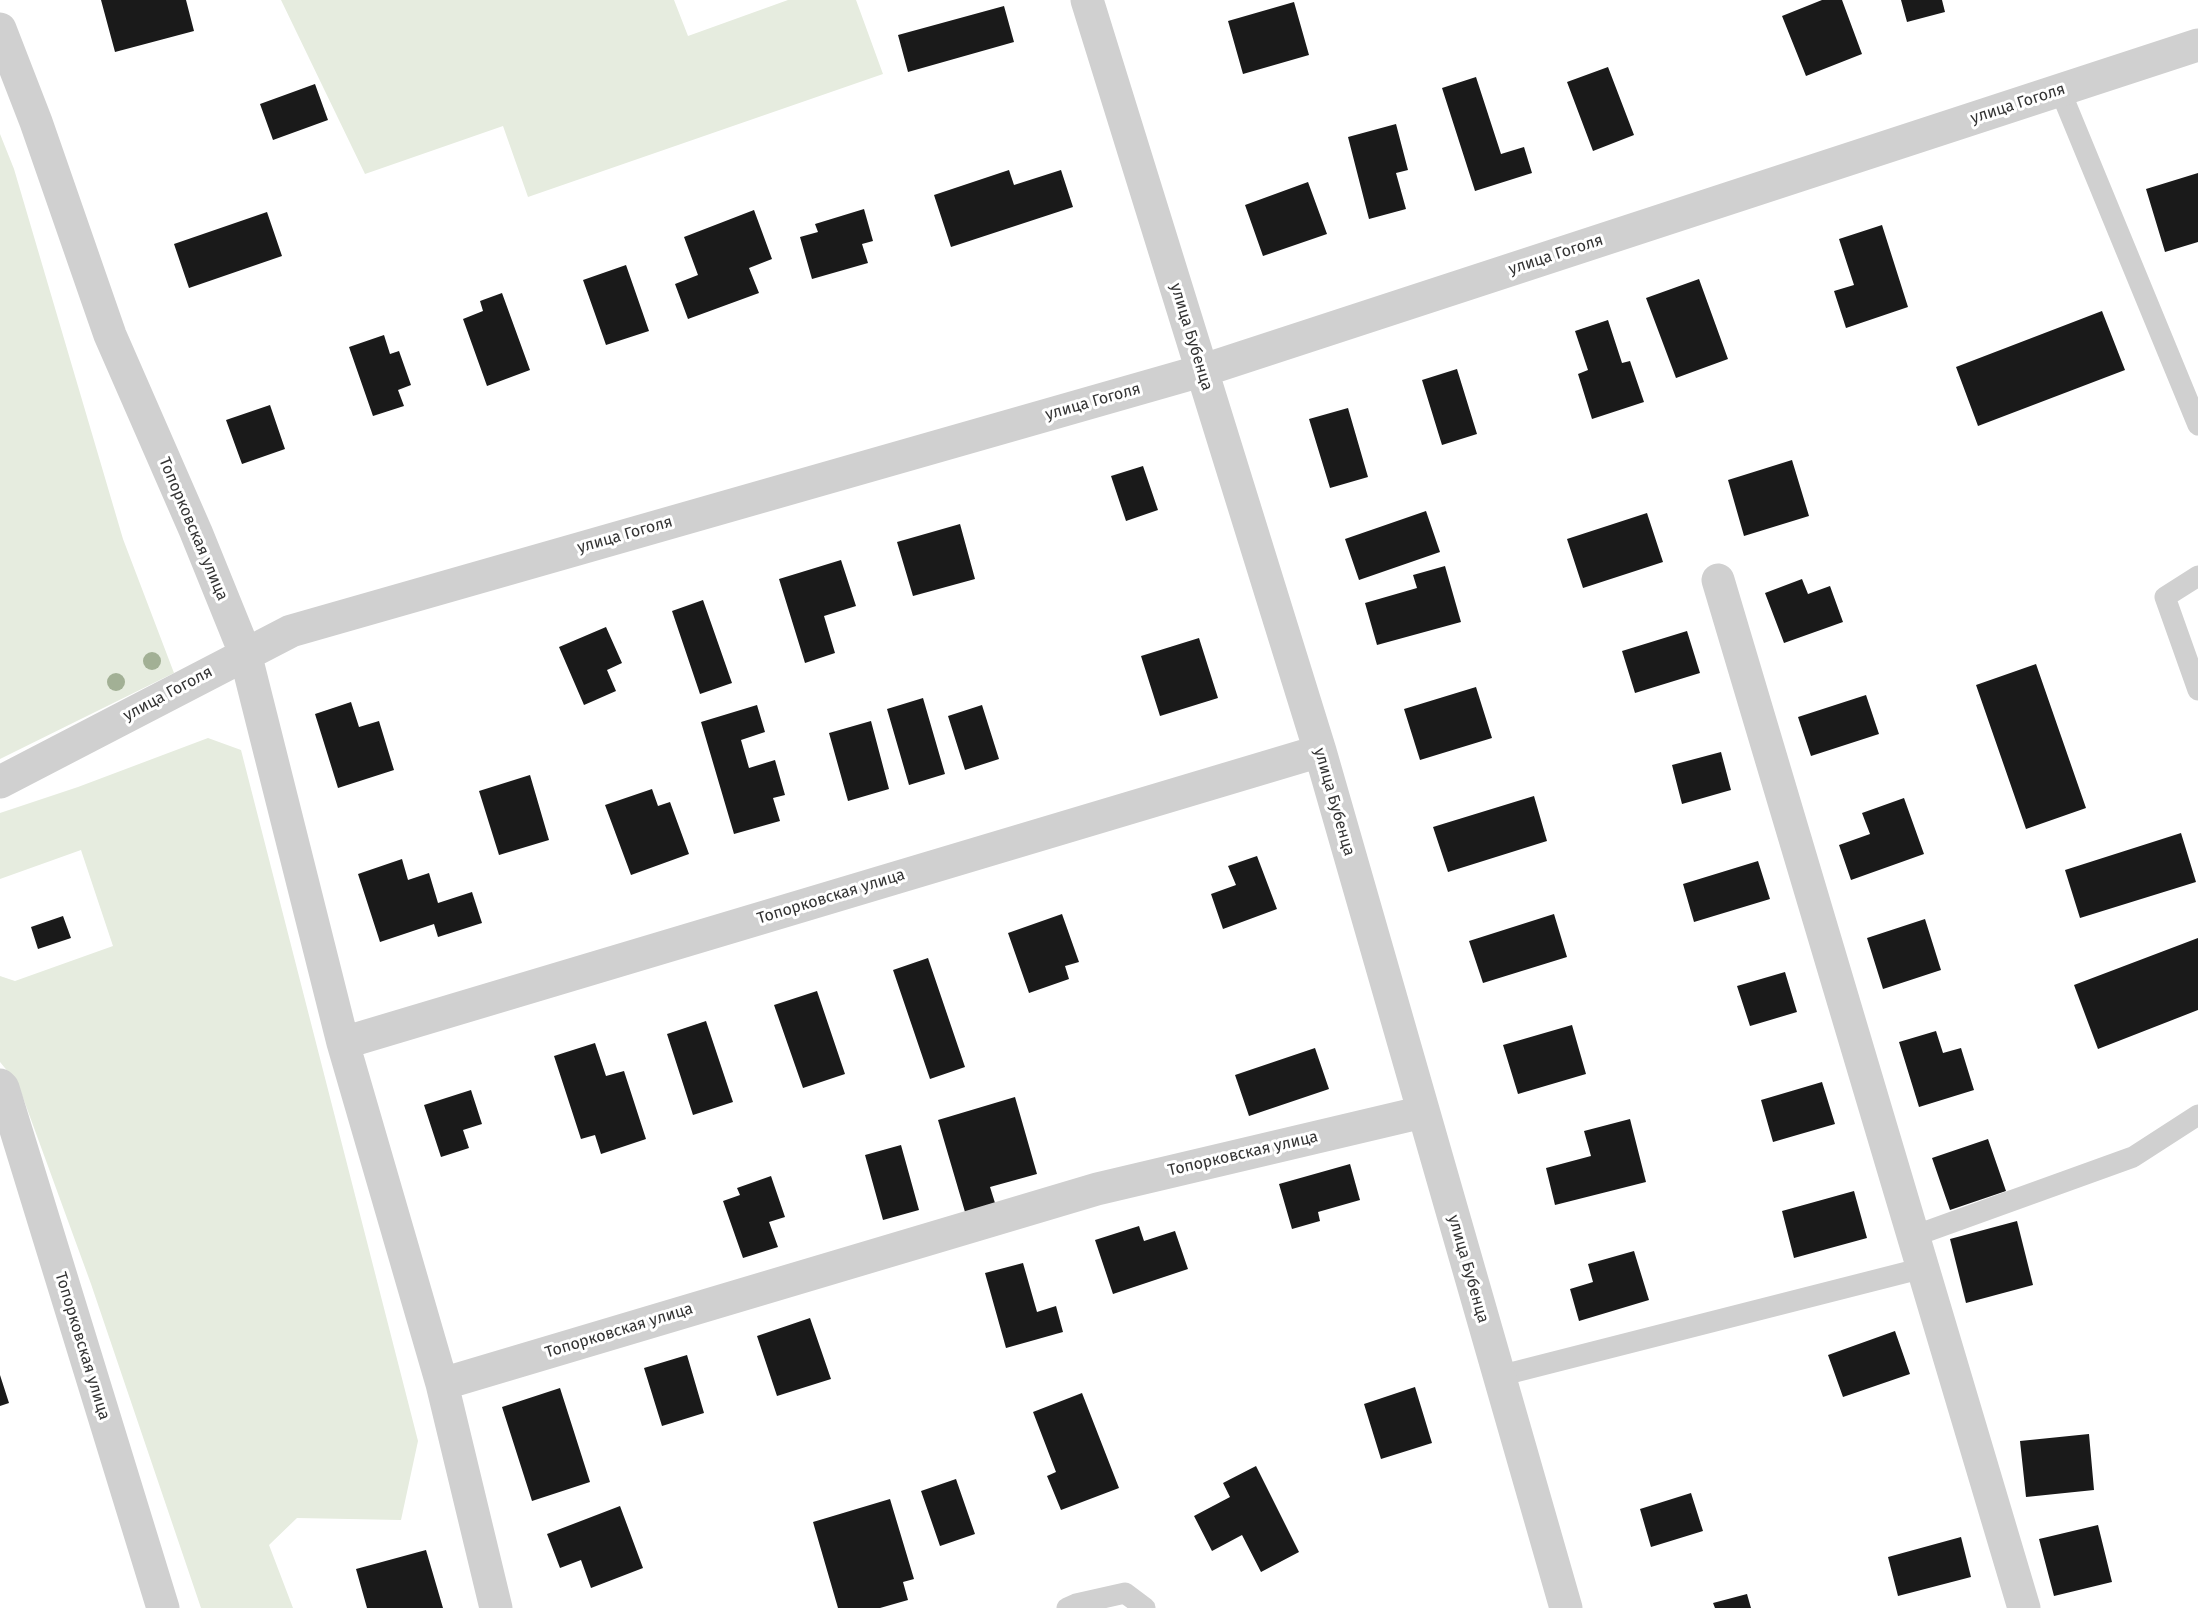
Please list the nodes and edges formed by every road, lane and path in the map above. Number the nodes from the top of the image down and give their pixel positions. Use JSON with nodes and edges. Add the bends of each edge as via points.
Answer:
{"nodes":[{"id":1,"x":1087,"y":0,"type":"edge"},
{"id":2,"x":0,"y":29,"type":"edge"},
{"id":3,"x":2198,"y":45,"type":"edge"},
{"id":4,"x":2060,"y":90,"type":"junction"},
{"id":5,"x":1201,"y":371,"type":"junction"},
{"id":6,"x":2198,"y":425,"type":"edge"},
{"id":7,"x":2198,"y":576,"type":"edge"},
{"id":8,"x":1718,"y":580,"type":"dead end"},
{"id":9,"x":245,"y":653,"type":"junction"},
{"id":10,"x":2198,"y":690,"type":"edge"},
{"id":11,"x":1320,"y":751,"type":"junction"},
{"id":12,"x":0,"y":782,"type":"edge"},
{"id":13,"x":343,"y":1043,"type":"junction"},
{"id":14,"x":0,"y":1085,"type":"edge"},
{"id":15,"x":1422,"y":1112,"type":"junction"},
{"id":16,"x":2198,"y":1115,"type":"edge"},
{"id":17,"x":1914,"y":1236,"type":"junction"},
{"id":18,"x":1923,"y":1268,"type":"junction"},
{"id":19,"x":1499,"y":1376,"type":"junction"},
{"id":20,"x":442,"y":1384,"type":"junction"},
{"id":21,"x":163,"y":1608,"type":"edge"},
{"id":22,"x":496,"y":1608,"type":"edge"},
{"id":23,"x":1067,"y":1608,"type":"edge"},
{"id":24,"x":1145,"y":1608,"type":"edge"},
{"id":25,"x":1566,"y":1608,"type":"edge"},
{"id":26,"x":2024,"y":1608,"type":"edge"}],
"edges":[{"from":1,"to":5,"type":"street","name":"улица Бубенца"},
{"from":2,"to":9,"type":"street","name":"Топорковская улица","via":[[110,335]]},
{"from":3,"to":4,"type":"street","name":"улица Гоголя"},
{"from":4,"to":5,"type":"street","name":"улица Гоголя"},
{"from":4,"to":6,"type":"lane"},
{"from":5,"to":9,"type":"street","name":"улица Гоголя","via":[[291,631]]},
{"from":5,"to":11,"type":"street","name":"улица Бубенца"},
{"from":7,"to":10,"type":"lane","via":[[2165,597]]},
{"from":8,"to":17,"type":"street"},
{"from":9,"to":12,"type":"street","name":"улица Гоголя"},
{"from":9,"to":13,"type":"street","name":"Топорковская улица"},
{"from":11,"to":13,"type":"street","name":"Топорковская улица"},
{"from":11,"to":15,"type":"street","name":"улица Бубенца"},
{"from":13,"to":20,"type":"street","name":"Топорковская улица"},
{"from":14,"to":21,"type":"street","name":"Топорковская улица"},
{"from":15,"to":19,"type":"street","name":"улица Бубенца"},
{"from":15,"to":20,"type":"street","name":"Топорковская улица","via":[[1096,1189]]},
{"from":16,"to":17,"type":"lane","via":[[2133,1157]]},
{"from":17,"to":18,"type":"street"},
{"from":18,"to":19,"type":"lane"},
{"from":18,"to":26,"type":"street"},
{"from":19,"to":25,"type":"street","name":"улица Бубенца"},
{"from":20,"to":22,"type":"street","name":"Топорковская улица"},
{"from":23,"to":24,"type":"lane","via":[[1125,1593]]}]}
